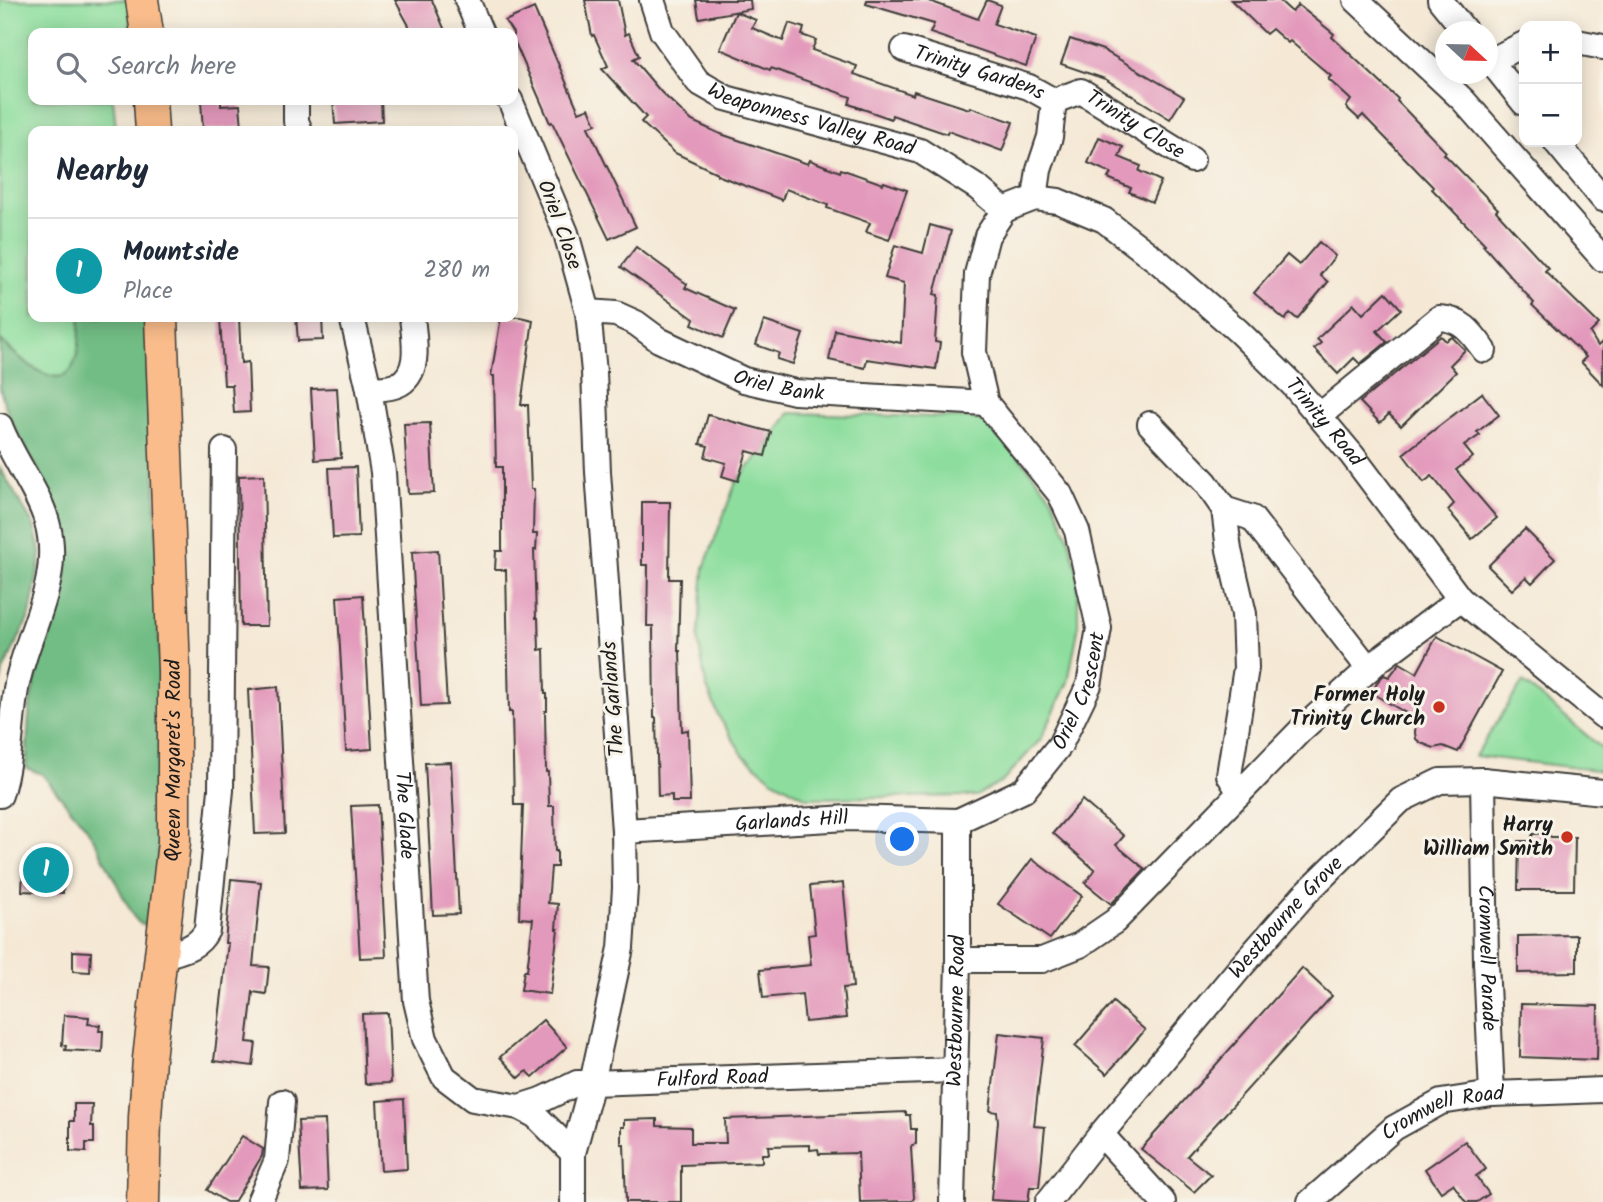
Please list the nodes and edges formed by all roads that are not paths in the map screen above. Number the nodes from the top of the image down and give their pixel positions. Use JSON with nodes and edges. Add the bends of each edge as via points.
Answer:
{"nodes":[{"id":1,"x":142,"y":0,"type":"edge"},
{"id":2,"x":467,"y":0,"type":"edge"},
{"id":3,"x":652,"y":0,"type":"edge"},
{"id":4,"x":1356,"y":0,"type":"edge"},
{"id":5,"x":1440,"y":0,"type":"edge"},
{"id":6,"x":1457,"y":21,"type":"edge"},
{"id":7,"x":146,"y":28,"type":"edge"},
{"id":8,"x":479,"y":28,"type":"edge"},
{"id":9,"x":1582,"y":43,"type":"edge"},
{"id":10,"x":1519,"y":46,"type":"edge"},
{"id":11,"x":1603,"y":47,"type":"edge"},
{"id":12,"x":904,"y":49,"type":"dead end"},
{"id":13,"x":1498,"y":56,"type":"edge"},
{"id":14,"x":1498,"y":71,"type":"edge"},
{"id":15,"x":1519,"y":97,"type":"edge"},
{"id":16,"x":1054,"y":101,"type":"junction"},
{"id":17,"x":150,"y":105,"type":"edge"},
{"id":18,"x":296,"y":105,"type":"edge"},
{"id":19,"x":512,"y":105,"type":"edge"},
{"id":20,"x":152,"y":126,"type":"edge"},
{"id":21,"x":298,"y":126,"type":"edge"},
{"id":22,"x":1560,"y":147,"type":"edge"},
{"id":23,"x":1192,"y":160,"type":"dead end"},
{"id":24,"x":1035,"y":198,"type":"junction"},
{"id":25,"x":1603,"y":199,"type":"edge"},
{"id":26,"x":1004,"y":210,"type":"junction"},
{"id":27,"x":1603,"y":259,"type":"edge"},
{"id":28,"x":588,"y":312,"type":"junction"},
{"id":29,"x":161,"y":322,"type":"edge"},
{"id":30,"x":353,"y":322,"type":"edge"},
{"id":31,"x":412,"y":322,"type":"edge"},
{"id":32,"x":1484,"y":350,"type":"dead end"},
{"id":33,"x":369,"y":389,"type":"junction"},
{"id":34,"x":986,"y":403,"type":"junction"},
{"id":35,"x":1319,"y":416,"type":"junction"},
{"id":36,"x":1150,"y":425,"type":"dead end"},
{"id":37,"x":0,"y":426,"type":"edge"},
{"id":38,"x":224,"y":450,"type":"dead end"},
{"id":39,"x":1224,"y":509,"type":"junction"},
{"id":40,"x":1460,"y":599,"type":"junction"},
{"id":41,"x":1369,"y":669,"type":"junction"},
{"id":42,"x":1603,"y":716,"type":"edge"},
{"id":43,"x":1483,"y":780,"type":"junction"},
{"id":44,"x":1603,"y":792,"type":"edge"},
{"id":45,"x":1240,"y":793,"type":"junction"},
{"id":46,"x":0,"y":795,"type":"edge"},
{"id":47,"x":958,"y":821,"type":"junction"},
{"id":48,"x":624,"y":831,"type":"junction"},
{"id":49,"x":160,"y":957,"type":"junction"},
{"id":50,"x":958,"y":960,"type":"junction"},
{"id":51,"x":954,"y":1070,"type":"junction"},
{"id":52,"x":592,"y":1083,"type":"junction"},
{"id":53,"x":1603,"y":1090,"type":"edge"},
{"id":54,"x":1492,"y":1094,"type":"junction"},
{"id":55,"x":282,"y":1102,"type":"dead end"},
{"id":56,"x":519,"y":1107,"type":"junction"},
{"id":57,"x":1101,"y":1135,"type":"junction"},
{"id":58,"x":573,"y":1153,"type":"junction"},
{"id":59,"x":143,"y":1202,"type":"edge"},
{"id":60,"x":259,"y":1202,"type":"edge"},
{"id":61,"x":573,"y":1202,"type":"edge"},
{"id":62,"x":952,"y":1202,"type":"edge"},
{"id":63,"x":1048,"y":1202,"type":"edge"},
{"id":64,"x":1163,"y":1202,"type":"edge"},
{"id":65,"x":1310,"y":1202,"type":"edge"}],
"edges":[{"from":1,"to":7,"type":"main road"},
{"from":2,"to":8,"type":"street"},
{"from":3,"to":26,"type":"street","name":"Weaponness Valley Road","via":[[662,31],[698,82],[726,98],[920,151]]},
{"from":4,"to":27,"type":"street","via":[[1463,100]]},
{"from":5,"to":6,"type":"street"},
{"from":9,"to":11,"type":"street"},
{"from":10,"to":13,"type":"street"},
{"from":12,"to":16,"type":"street","name":"Trinity Gardens","via":[[1029,87]]},
{"from":14,"to":15,"type":"street"},
{"from":16,"to":23,"type":"street","name":"Trinity Close","via":[[1082,91]]},
{"from":16,"to":24,"type":"street","name":"Trinity Close"},
{"from":17,"to":20,"type":"main road"},
{"from":18,"to":21,"type":"street"},
{"from":19,"to":28,"type":"street","name":"Oriel Close","via":[[566,233]]},
{"from":22,"to":25,"type":"street"},
{"from":24,"to":26,"type":"street"},
{"from":24,"to":35,"type":"street","name":"Trinity Road","via":[[1084,210],[1113,226],[1238,331]]},
{"from":26,"to":34,"type":"street","name":"Oriel Crescent","via":[[987,236],[976,274],[974,352]]},
{"from":28,"to":34,"type":"street","name":"Oriel Bank","via":[[616,314],[659,341],[744,380],[795,392]]},
{"from":28,"to":48,"type":"street","name":"The Garlands"},
{"from":29,"to":49,"type":"main road","name":"Queen Margaret's Road","via":[[174,671],[174,842]]},
{"from":30,"to":33,"type":"street","name":"The Glade"},
{"from":31,"to":33,"type":"street","via":[[414,364],[407,377],[393,387]]},
{"from":32,"to":35,"type":"street","via":[[1468,328],[1453,318],[1439,318]]},
{"from":33,"to":56,"type":"street","name":"The Glade","via":[[383,472],[416,1000],[425,1039],[444,1077],[473,1099]]},
{"from":34,"to":47,"type":"street","name":"Oriel Crescent","via":[[1060,494],[1077,531],[1099,628],[1089,685],[1060,745],[1024,790]]},
{"from":35,"to":40,"type":"street","name":"Trinity Road"},
{"from":36,"to":39,"type":"street"},
{"from":37,"to":46,"type":"street","via":[[47,522],[51,551],[47,587],[16,686]]},
{"from":38,"to":49,"type":"street","via":[[221,790],[208,930],[195,946]]},
{"from":39,"to":41,"type":"street","via":[[1252,518]]},
{"from":39,"to":45,"type":"street","via":[[1244,614],[1246,667],[1229,775]]},
{"from":40,"to":41,"type":"street"},
{"from":40,"to":42,"type":"street","name":"Trinity Road"},
{"from":41,"to":45,"type":"street"},
{"from":43,"to":44,"type":"street","name":"Westbourne Grove"},
{"from":43,"to":54,"type":"street","name":"Cromwell Parade"},
{"from":43,"to":57,"type":"street","name":"Westbourne Grove","via":[[1440,781],[1401,800],[1364,834],[1238,969]]},
{"from":45,"to":50,"type":"street","via":[[1115,921],[1080,946],[1042,960]]},
{"from":47,"to":48,"type":"street","name":"Garlands Hill","via":[[848,818]]},
{"from":47,"to":50,"type":"street","name":"Westbourne Road"},
{"from":48,"to":52,"type":"street","name":"The Garlands","via":[[621,948]]},
{"from":49,"to":59,"type":"main road","name":"Queen Margaret's Road","via":[[145,1117]]},
{"from":50,"to":51,"type":"street","name":"Westbourne Road"},
{"from":51,"to":52,"type":"street","name":"Fulford Road"},
{"from":51,"to":62,"type":"street","name":"Westbourne Road"},
{"from":52,"to":56,"type":"street","name":"The Glade","via":[[577,1083]]},
{"from":52,"to":58,"type":"street"},
{"from":53,"to":54,"type":"street","name":"Cromwell Road"},
{"from":54,"to":65,"type":"street","name":"Cromwell Road","via":[[1441,1102],[1394,1128]]},
{"from":55,"to":60,"type":"street","via":[[277,1160]]},
{"from":56,"to":58,"type":"street","via":[[536,1116]]},
{"from":57,"to":63,"type":"street","name":"Westbourne Grove"},
{"from":57,"to":64,"type":"street"},
{"from":58,"to":61,"type":"street"}]}
